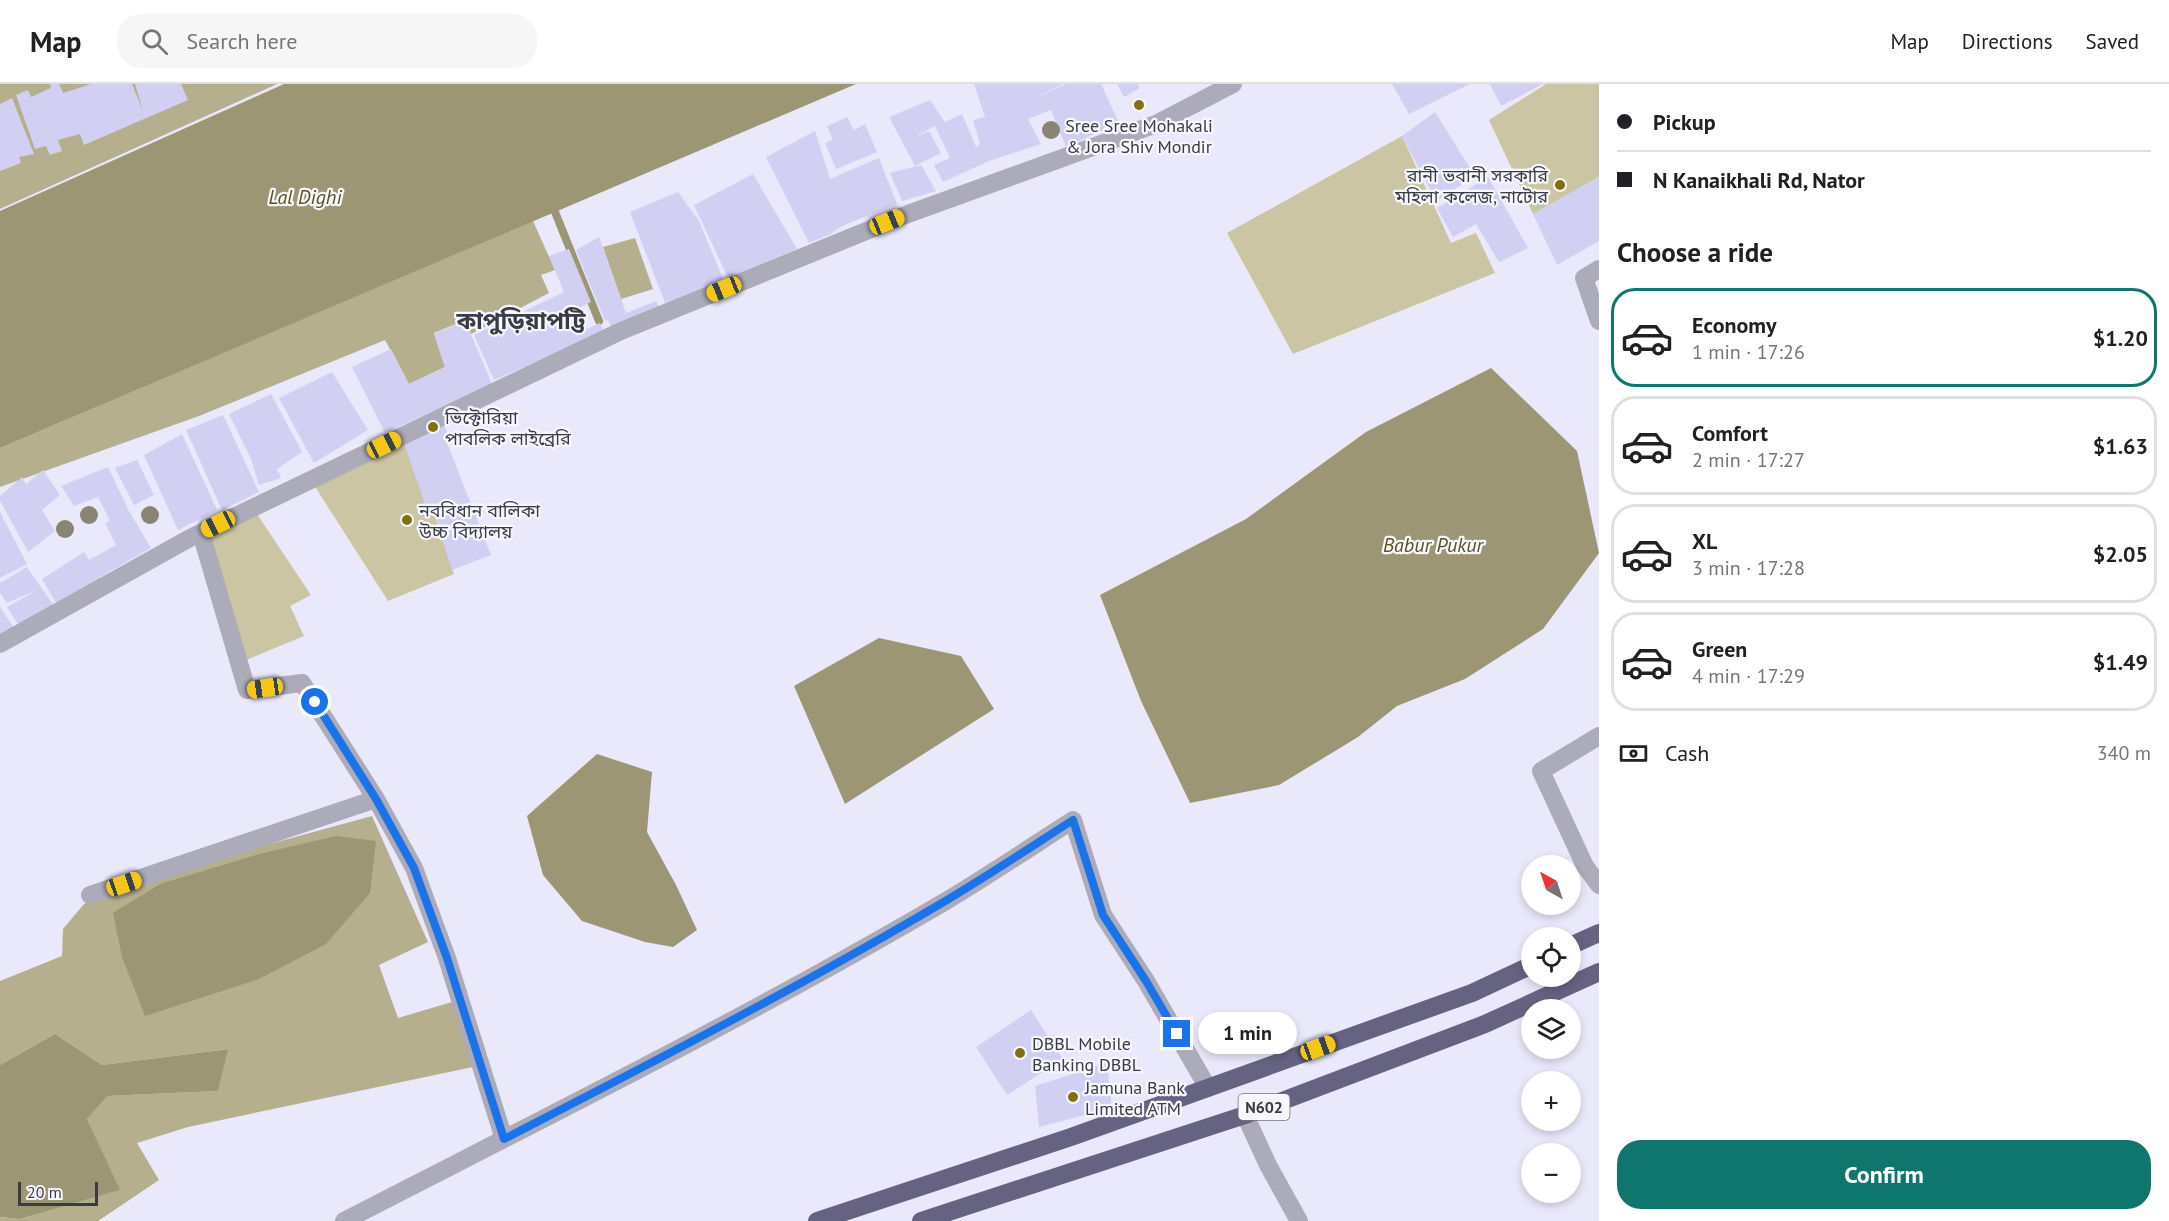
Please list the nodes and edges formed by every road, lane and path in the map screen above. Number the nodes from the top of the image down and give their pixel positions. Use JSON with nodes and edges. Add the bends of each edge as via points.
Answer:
{"nodes":[{"id":1,"x":1233,"y":84,"type":"edge"},
{"id":2,"x":1599,"y":270,"type":"edge"},
{"id":3,"x":1599,"y":321,"type":"edge"},
{"id":4,"x":201,"y":533,"type":"junction"},
{"id":5,"x":0,"y":644,"type":"edge"},
{"id":6,"x":1599,"y":736,"type":"edge"},
{"id":7,"x":376,"y":799,"type":"junction"},
{"id":8,"x":1599,"y":885,"type":"edge"},
{"id":9,"x":90,"y":895,"type":"dead end"},
{"id":10,"x":1599,"y":933,"type":"edge"},
{"id":11,"x":1581,"y":941,"type":"edge"},
{"id":12,"x":1521,"y":970,"type":"edge"},
{"id":13,"x":1599,"y":972,"type":"edge"},
{"id":14,"x":1209,"y":1088,"type":"junction"},
{"id":15,"x":1245,"y":1115,"type":"junction"},
{"id":16,"x":504,"y":1139,"type":"junction"},
{"id":17,"x":344,"y":1221,"type":"edge"},
{"id":18,"x":817,"y":1221,"type":"edge"},
{"id":19,"x":921,"y":1221,"type":"edge"},
{"id":20,"x":1299,"y":1221,"type":"edge"}],
"edges":[{"from":1,"to":4,"type":"street","via":[[1156,124],[908,214],[621,331]]},
{"from":2,"to":3,"type":"street","via":[[1584,278]]},
{"from":4,"to":5,"type":"street"},
{"from":4,"to":7,"type":"street","via":[[247,690],[302,683]]},
{"from":6,"to":8,"type":"street","via":[[1541,771],[1585,866]]},
{"from":7,"to":9,"type":"street"},
{"from":7,"to":16,"type":"street","via":[[414,868]]},
{"from":10,"to":11,"type":"highway"},
{"from":12,"to":14,"type":"highway","number":"N602","via":[[1472,993]]},
{"from":13,"to":15,"type":"highway","number":"N602","via":[[1485,1024]]},
{"from":14,"to":16,"type":"street","via":[[1103,915],[1073,820],[867,946]]},
{"from":14,"to":18,"type":"highway","number":"N602"},
{"from":15,"to":19,"type":"highway","number":"N602"},
{"from":15,"to":20,"type":"street"},
{"from":16,"to":17,"type":"street"}]}
